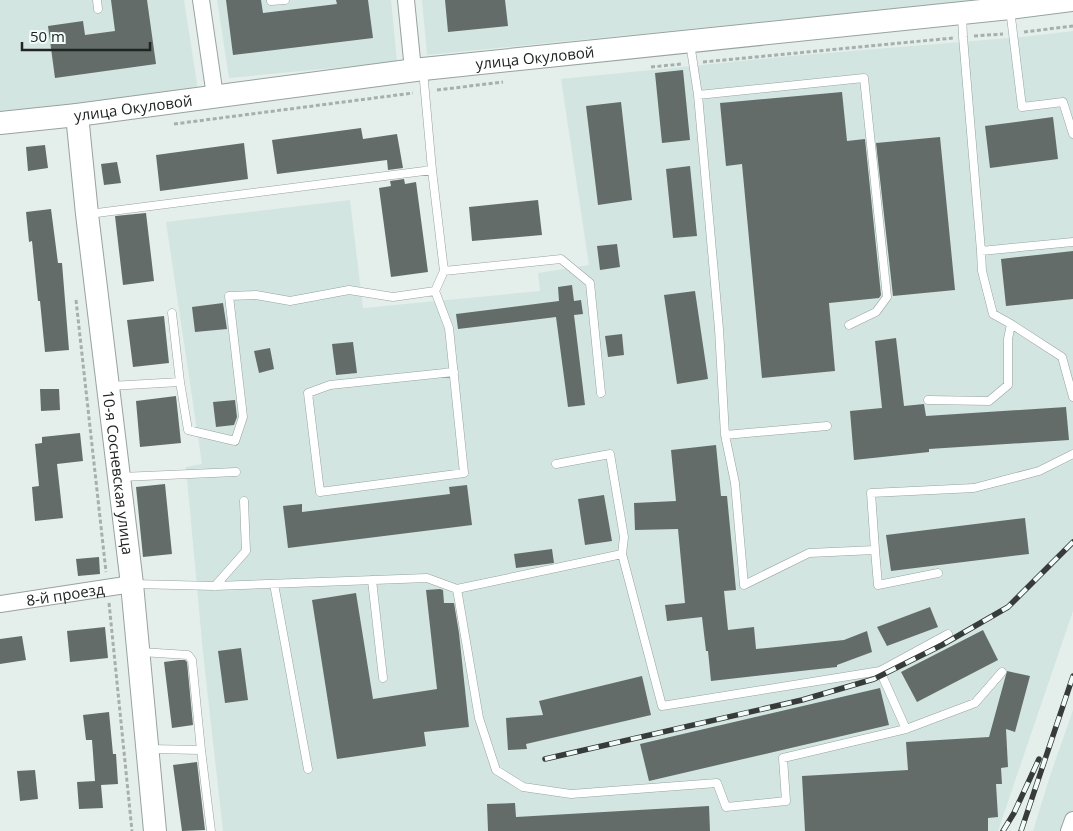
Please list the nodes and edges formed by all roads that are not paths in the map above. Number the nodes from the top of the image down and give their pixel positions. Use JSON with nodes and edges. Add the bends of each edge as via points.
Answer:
{"nodes":[{"id":1,"x":98,"y":0,"type":"edge"},
{"id":2,"x":202,"y":0,"type":"edge"},
{"id":3,"x":285,"y":0,"type":"edge"},
{"id":4,"x":406,"y":0,"type":"edge"},
{"id":5,"x":1071,"y":0,"type":"edge"},
{"id":6,"x":271,"y":1,"type":"dead end"},
{"id":7,"x":1010,"y":8,"type":"junction"},
{"id":8,"x":98,"y":9,"type":"dead end"},
{"id":9,"x":952,"y":11,"type":"junction"},
{"id":10,"x":692,"y":52,"type":"junction"},
{"id":11,"x":418,"y":69,"type":"junction"},
{"id":12,"x":698,"y":95,"type":"junction"},
{"id":13,"x":216,"y":96,"type":"junction"},
{"id":14,"x":1073,"y":101,"type":"edge"},
{"id":15,"x":1063,"y":102,"type":"junction"},
{"id":16,"x":76,"y":115,"type":"junction"},
{"id":17,"x":0,"y":123,"type":"edge"},
{"id":18,"x":1073,"y":134,"type":"edge"},
{"id":19,"x":432,"y":170,"type":"junction"},
{"id":20,"x":87,"y":214,"type":"junction"},
{"id":21,"x":1073,"y":242,"type":"edge"},
{"id":22,"x":981,"y":251,"type":"junction"},
{"id":23,"x":444,"y":271,"type":"junction"},
{"id":24,"x":435,"y":290,"type":"junction"},
{"id":25,"x":172,"y":313,"type":"dead end"},
{"id":26,"x":1011,"y":324,"type":"junction"},
{"id":27,"x":848,"y":325,"type":"dead end"},
{"id":28,"x":454,"y":372,"type":"junction"},
{"id":29,"x":180,"y":382,"type":"junction"},
{"id":30,"x":108,"y":386,"type":"junction"},
{"id":31,"x":601,"y":393,"type":"dead end"},
{"id":32,"x":1073,"y":397,"type":"edge"},
{"id":33,"x":928,"y":400,"type":"dead end"},
{"id":34,"x":827,"y":426,"type":"dead end"},
{"id":35,"x":725,"y":435,"type":"junction"},
{"id":36,"x":1073,"y":454,"type":"edge"},
{"id":37,"x":556,"y":464,"type":"dead end"},
{"id":38,"x":236,"y":472,"type":"dead end"},
{"id":39,"x":119,"y":477,"type":"junction"},
{"id":40,"x":244,"y":502,"type":"dead end"},
{"id":41,"x":875,"y":550,"type":"junction"},
{"id":42,"x":622,"y":554,"type":"junction"},
{"id":43,"x":938,"y":573,"type":"dead end"},
{"id":44,"x":372,"y":580,"type":"junction"},
{"id":45,"x":132,"y":584,"type":"junction"},
{"id":46,"x":274,"y":584,"type":"junction"},
{"id":47,"x":215,"y":586,"type":"junction"},
{"id":48,"x":457,"y":589,"type":"junction"},
{"id":49,"x":0,"y":604,"type":"edge"},
{"id":50,"x":948,"y":634,"type":"dead end"},
{"id":51,"x":139,"y":652,"type":"junction"},
{"id":52,"x":880,"y":671,"type":"junction"},
{"id":53,"x":1002,"y":672,"type":"dead end"},
{"id":54,"x":383,"y":678,"type":"dead end"},
{"id":55,"x":906,"y":729,"type":"junction"},
{"id":56,"x":148,"y":749,"type":"junction"},
{"id":57,"x":201,"y":750,"type":"junction"},
{"id":58,"x":308,"y":769,"type":"dead end"},
{"id":59,"x":1073,"y":820,"type":"edge"},
{"id":60,"x":155,"y":831,"type":"edge"},
{"id":61,"x":211,"y":831,"type":"edge"},
{"id":62,"x":1069,"y":831,"type":"edge"}],
"edges":[{"from":1,"to":8,"type":"lane"},
{"from":2,"to":13,"type":"street"},
{"from":3,"to":6,"type":"lane"},
{"from":4,"to":11,"type":"street"},
{"from":5,"to":7,"type":"street","name":"улица Окуловой"},
{"from":7,"to":9,"type":"street","name":"улица Окуловой"},
{"from":7,"to":15,"type":"lane","via":[[1022,107]]},
{"from":9,"to":10,"type":"street","name":"улица Окуловой"},
{"from":9,"to":22,"type":"lane","via":[[963,37]]},
{"from":10,"to":11,"type":"street","name":"улица Окуловой"},
{"from":10,"to":12,"type":"lane"},
{"from":11,"to":13,"type":"street","name":"улица Окуловой"},
{"from":11,"to":19,"type":"lane","via":[[426,92]]},
{"from":12,"to":27,"type":"lane","via":[[864,78],[887,297],[876,312]]},
{"from":12,"to":35,"type":"lane"},
{"from":13,"to":16,"type":"street","name":"улица Окуловой"},
{"from":14,"to":15,"type":"lane"},
{"from":15,"to":18,"type":"lane"},
{"from":16,"to":17,"type":"street","name":"улица Окуловой"},
{"from":16,"to":20,"type":"street","name":"10-я Сосневская улица"},
{"from":19,"to":20,"type":"lane"},
{"from":19,"to":23,"type":"lane"},
{"from":20,"to":30,"type":"street","name":"10-я Сосневская улица"},
{"from":21,"to":22,"type":"lane"},
{"from":22,"to":26,"type":"lane","via":[[982,271],[993,314]]},
{"from":23,"to":24,"type":"lane"},
{"from":23,"to":31,"type":"lane","via":[[561,259],[590,283]]},
{"from":24,"to":28,"type":"lane","via":[[449,328]]},
{"from":24,"to":29,"type":"lane","via":[[393,297],[348,290],[290,301],[256,295],[229,296],[243,416],[235,441],[188,430]]},
{"from":25,"to":29,"type":"lane"},
{"from":26,"to":32,"type":"lane","via":[[1062,357]]},
{"from":26,"to":33,"type":"lane","via":[[1008,385],[989,400]]},
{"from":28,"to":28,"type":"lane","via":[[464,473],[320,492],[308,393],[330,385]]},
{"from":29,"to":30,"type":"lane"},
{"from":30,"to":39,"type":"street","name":"10-я Сосневская улица"},
{"from":34,"to":35,"type":"lane"},
{"from":35,"to":41,"type":"lane","via":[[735,483],[744,585],[809,553]]},
{"from":36,"to":41,"type":"lane","via":[[1039,471],[974,488],[871,493]]},
{"from":37,"to":42,"type":"lane","via":[[610,454],[624,537]]},
{"from":38,"to":39,"type":"lane"},
{"from":39,"to":45,"type":"street","name":"10-я Сосневская улица"},
{"from":40,"to":47,"type":"lane","via":[[246,551]]},
{"from":41,"to":43,"type":"lane","via":[[878,585]]},
{"from":42,"to":48,"type":"lane"},
{"from":42,"to":52,"type":"lane","via":[[662,706]]},
{"from":44,"to":46,"type":"lane"},
{"from":44,"to":48,"type":"lane","via":[[427,578]]},
{"from":44,"to":54,"type":"lane"},
{"from":45,"to":47,"type":"lane"},
{"from":45,"to":49,"type":"street","name":"8-й проезд"},
{"from":45,"to":51,"type":"street","name":"10-я Сосневская улица"},
{"from":46,"to":47,"type":"lane"},
{"from":46,"to":58,"type":"lane"},
{"from":48,"to":55,"type":"lane","via":[[479,718],[496,770],[523,787],[571,794],[717,783],[726,807],[786,801],[783,758]]},
{"from":50,"to":52,"type":"lane"},
{"from":51,"to":56,"type":"street","name":"10-я Сосневская улица"},
{"from":51,"to":57,"type":"lane","via":[[188,655],[192,660]]},
{"from":52,"to":55,"type":"lane"},
{"from":53,"to":55,"type":"lane","via":[[975,703]]},
{"from":56,"to":57,"type":"lane"},
{"from":56,"to":60,"type":"street","name":"10-я Сосневская улица"},
{"from":57,"to":61,"type":"lane"},
{"from":59,"to":62,"type":"street"}]}
